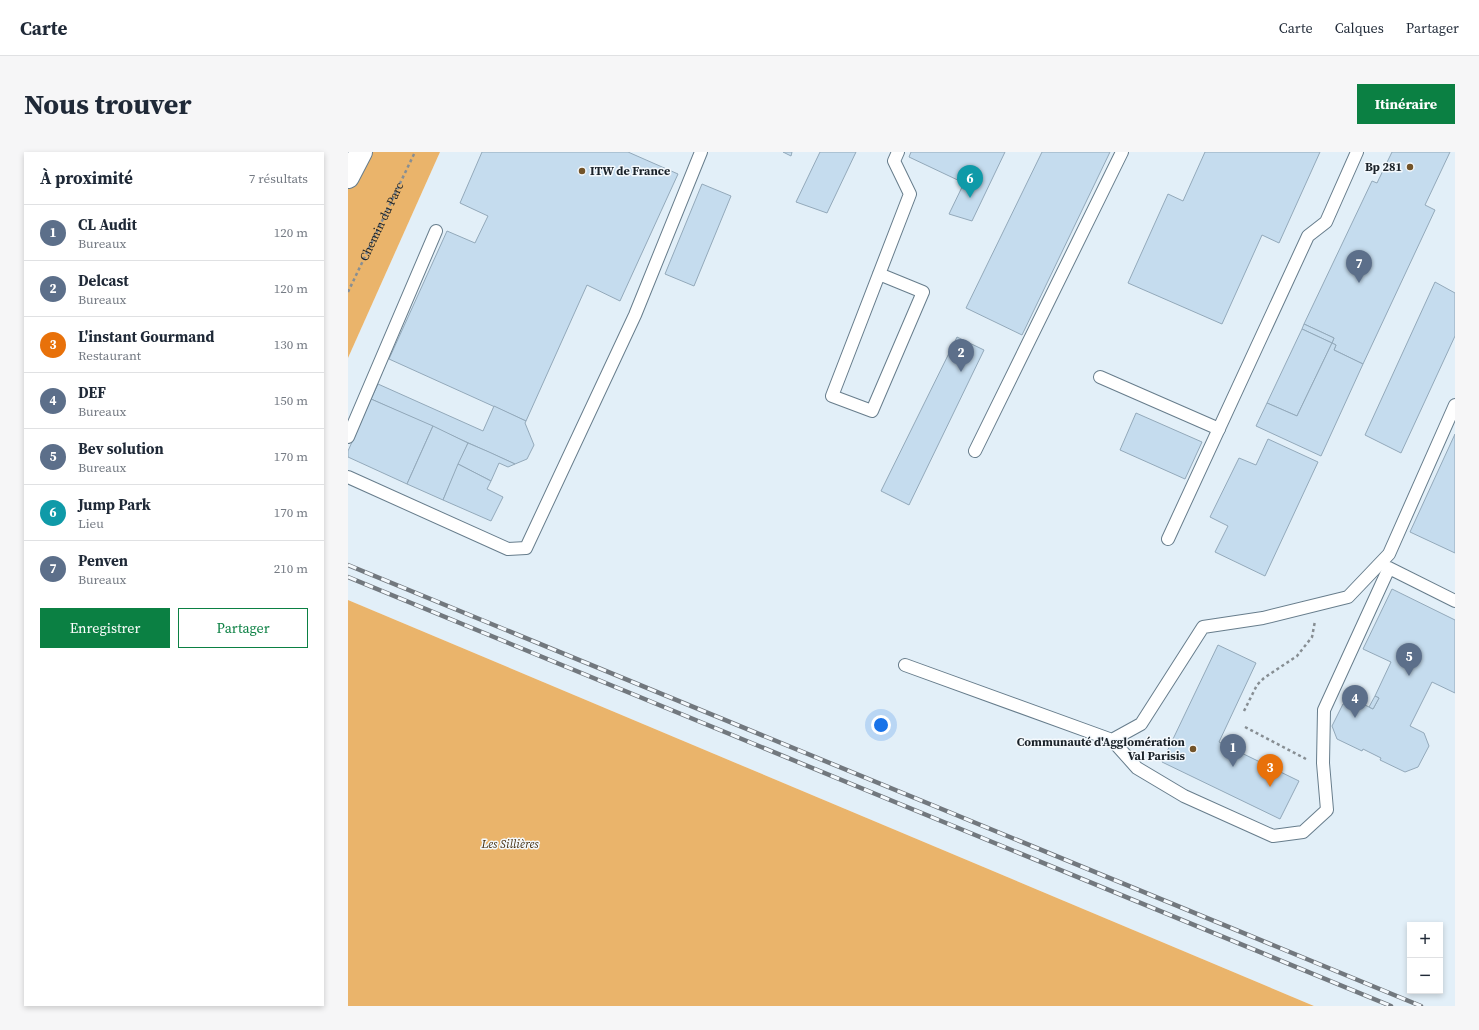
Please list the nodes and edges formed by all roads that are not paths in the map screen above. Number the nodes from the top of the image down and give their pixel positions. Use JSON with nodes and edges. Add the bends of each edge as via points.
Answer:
{"nodes":[{"id":1,"x":361,"y":152,"type":"edge"},
{"id":2,"x":701,"y":152,"type":"edge"},
{"id":3,"x":898,"y":152,"type":"edge"},
{"id":4,"x":1122,"y":152,"type":"edge"},
{"id":5,"x":1357,"y":152,"type":"edge"},
{"id":6,"x":348,"y":177,"type":"edge"},
{"id":7,"x":436,"y":231,"type":"dead end"},
{"id":8,"x":879,"y":274,"type":"junction"},
{"id":9,"x":1100,"y":377,"type":"dead end"},
{"id":10,"x":1455,"y":405,"type":"edge"},
{"id":11,"x":1219,"y":429,"type":"junction"},
{"id":12,"x":348,"y":437,"type":"edge"},
{"id":13,"x":975,"y":451,"type":"dead end"},
{"id":14,"x":348,"y":477,"type":"edge"},
{"id":15,"x":1168,"y":539,"type":"dead end"},
{"id":16,"x":1455,"y":601,"type":"edge"},
{"id":17,"x":905,"y":665,"type":"dead end"},
{"id":18,"x":1112,"y":740,"type":"junction"}],
"edges":[{"from":1,"to":6,"type":"main road"},
{"from":2,"to":14,"type":"lane","via":[[634,315],[526,548],[508,549]]},
{"from":3,"to":8,"type":"lane","via":[[894,161],[910,194]]},
{"from":4,"to":13,"type":"lane"},
{"from":5,"to":11,"type":"lane","via":[[1326,222],[1308,236]]},
{"from":7,"to":12,"type":"lane"},
{"from":8,"to":8,"type":"lane","via":[[832,396],[872,411],[923,292]]},
{"from":9,"to":11,"type":"lane"},
{"from":10,"to":18,"type":"lane","via":[[1389,554],[1348,597],[1263,618],[1203,627],[1141,724]]},
{"from":11,"to":15,"type":"lane"},
{"from":16,"to":18,"type":"lane","via":[[1389,568],[1324,710],[1327,810],[1303,832],[1273,836],[1184,796],[1136,768]]},
{"from":17,"to":18,"type":"lane"}]}
